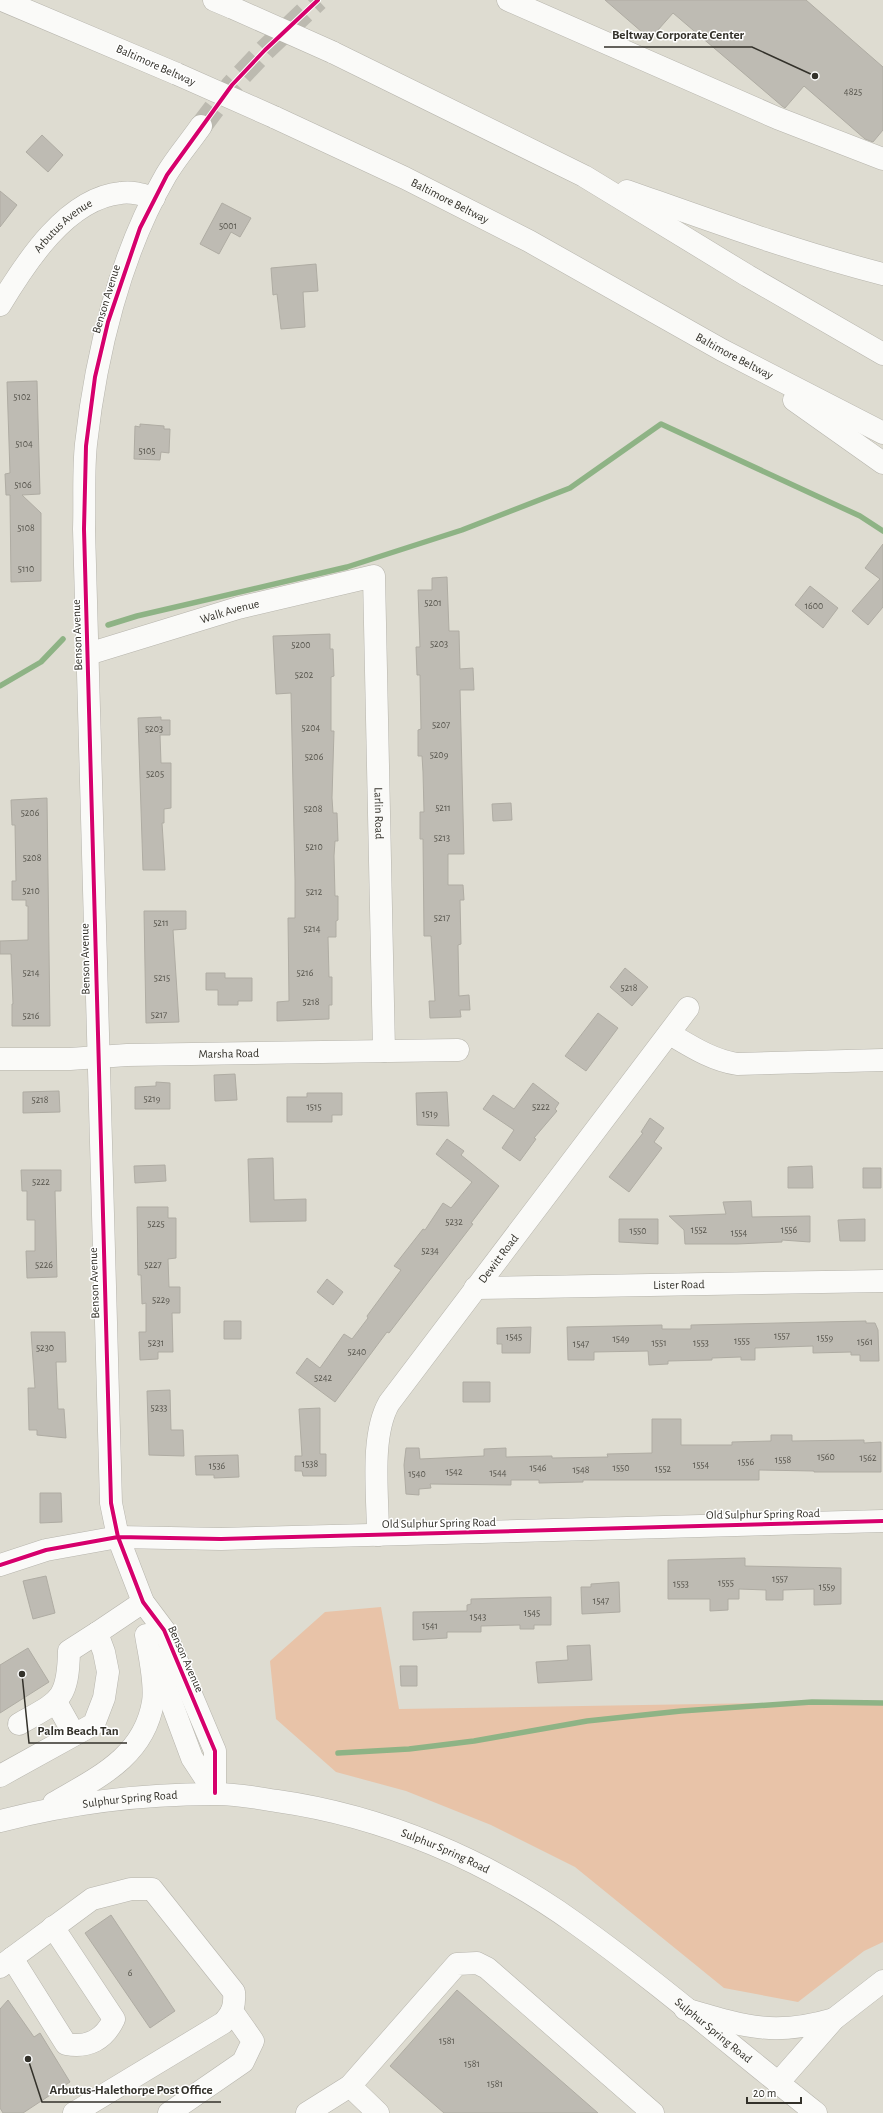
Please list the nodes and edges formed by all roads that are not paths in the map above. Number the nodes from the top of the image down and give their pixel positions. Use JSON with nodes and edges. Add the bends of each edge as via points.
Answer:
{"nodes":[{"id":1,"x":2,"y":0,"type":"edge"},
{"id":2,"x":508,"y":0,"type":"edge"},
{"id":3,"x":224,"y":4,"type":"edge"},
{"id":4,"x":201,"y":126,"type":"tunnel mouth"},
{"id":5,"x":883,"y":159,"type":"edge"},
{"id":6,"x":584,"y":176,"type":"junction"},
{"id":7,"x":154,"y":198,"type":"junction"},
{"id":8,"x":883,"y":274,"type":"edge"},
{"id":9,"x":0,"y":305,"type":"edge"},
{"id":10,"x":722,"y":350,"type":"junction"},
{"id":11,"x":883,"y":354,"type":"edge"},
{"id":12,"x":883,"y":433,"type":"edge"},
{"id":13,"x":883,"y":463,"type":"edge"},
{"id":14,"x":374,"y":576,"type":"joint"},
{"id":15,"x":88,"y":654,"type":"junction"},
{"id":16,"x":688,"y":1008,"type":"dead end"},
{"id":17,"x":670,"y":1034,"type":"junction"},
{"id":18,"x":458,"y":1050,"type":"dead end"},
{"id":19,"x":384,"y":1051,"type":"junction"},
{"id":20,"x":98,"y":1057,"type":"junction"},
{"id":21,"x":0,"y":1059,"type":"edge"},
{"id":22,"x":883,"y":1060,"type":"edge"},
{"id":23,"x":883,"y":1281,"type":"edge"},
{"id":24,"x":475,"y":1288,"type":"junction"},
{"id":25,"x":883,"y":1521,"type":"edge"},
{"id":26,"x":378,"y":1534,"type":"junction"},
{"id":27,"x":118,"y":1537,"type":"junction"},
{"id":28,"x":0,"y":1565,"type":"edge"},
{"id":29,"x":143,"y":1602,"type":"junction"},
{"id":30,"x":97,"y":1634,"type":"junction"},
{"id":31,"x":146,"y":1635,"type":"junction"},
{"id":32,"x":56,"y":1702,"type":"junction"},
{"id":33,"x":19,"y":1724,"type":"dead end"},
{"id":34,"x":74,"y":1734,"type":"junction"},
{"id":35,"x":0,"y":1776,"type":"edge"},
{"id":36,"x":215,"y":1793,"type":"junction"},
{"id":37,"x":42,"y":1810,"type":"junction"},
{"id":38,"x":0,"y":1821,"type":"edge"},
{"id":39,"x":53,"y":1927,"type":"junction"},
{"id":40,"x":6,"y":1962,"type":"edge"},
{"id":41,"x":883,"y":1982,"type":"edge"},
{"id":42,"x":685,"y":2009,"type":"junction"},
{"id":43,"x":232,"y":2011,"type":"junction"},
{"id":44,"x":834,"y":2018,"type":"junction"},
{"id":45,"x":778,"y":2083,"type":"junction"},
{"id":46,"x":350,"y":2086,"type":"junction"},
{"id":47,"x":74,"y":2113,"type":"edge"},
{"id":48,"x":169,"y":2113,"type":"edge"},
{"id":49,"x":307,"y":2113,"type":"edge"},
{"id":50,"x":378,"y":2113,"type":"edge"},
{"id":51,"x":653,"y":2113,"type":"edge"},
{"id":52,"x":816,"y":2113,"type":"edge"}],
"edges":[{"from":1,"to":10,"type":"main road","name":"Baltimore Beltway","bridge":true,"via":[[177,74],[405,178],[529,241]]},
{"from":2,"to":5,"type":"main road","via":[[777,118]]},
{"from":3,"to":6,"type":"main road","bridge":true,"via":[[332,52]]},
{"from":4,"to":7,"type":"main road","name":"Benson Avenue"},
{"from":6,"to":8,"type":"main road","via":[[771,241]]},
{"from":6,"to":11,"type":"main road","via":[[748,276]]},
{"from":7,"to":9,"type":"main road","name":"Arbutus Avenue","via":[[122,192],[104,196],[82,207],[58,227],[36,251]]},
{"from":7,"to":15,"type":"main road","name":"Benson Avenue","via":[[108,322],[95,377],[86,446],[84,529]]},
{"from":10,"to":12,"type":"main road","name":"Baltimore Beltway"},
{"from":10,"to":13,"type":"main road"},
{"from":14,"to":15,"type":"main road","name":"Walk Avenue","via":[[238,608]]},
{"from":14,"to":19,"type":"main road","name":"Larlin Road"},
{"from":15,"to":20,"type":"main road","name":"Benson Avenue"},
{"from":16,"to":17,"type":"main road","name":"Dewitt Road"},
{"from":17,"to":22,"type":"main road","via":[[705,1054],[737,1064]]},
{"from":17,"to":24,"type":"main road","name":"Dewitt Road"},
{"from":18,"to":19,"type":"main road","name":"Marsha Road"},
{"from":19,"to":20,"type":"main road","name":"Marsha Road"},
{"from":20,"to":21,"type":"main road","name":"Marsha Road"},
{"from":20,"to":27,"type":"main road","name":"Benson Avenue","via":[[110,1481],[111,1503]]},
{"from":23,"to":24,"type":"main road","name":"Lister Road"},
{"from":24,"to":26,"type":"main road","name":"Dewitt Road","via":[[383,1414],[378,1443]]},
{"from":25,"to":26,"type":"main road","name":"Old Sulphur Spring Road"},
{"from":26,"to":27,"type":"main road","name":"Old Sulphur Spring Road","via":[[221,1539]]},
{"from":27,"to":28,"type":"main road","name":"Old Sulphur Spring Road","via":[[46,1550]]},
{"from":27,"to":29,"type":"main road","name":"Benson Avenue"},
{"from":29,"to":30,"type":"main road"},
{"from":29,"to":31,"type":"main road","name":"Benson Avenue"},
{"from":29,"to":36,"type":"main road","name":"Benson Avenue","via":[[164,1630],[214,1751]]},
{"from":30,"to":32,"type":"main road","via":[[69,1651],[68,1673],[62,1694]]},
{"from":30,"to":34,"type":"main road","via":[[108,1672],[104,1698],[94,1724]]},
{"from":31,"to":36,"type":"main road","name":"Benson Avenue","via":[[192,1758]]},
{"from":31,"to":37,"type":"main road","via":[[153,1702],[147,1723],[137,1741],[127,1756],[109,1771]]},
{"from":32,"to":33,"type":"main road"},
{"from":32,"to":34,"type":"main road"},
{"from":34,"to":35,"type":"main road"},
{"from":36,"to":37,"type":"main road","name":"Sulphur Spring Road","via":[[96,1801]]},
{"from":36,"to":42,"type":"main road","name":"Sulphur Spring Road","via":[[294,1803],[342,1814],[396,1829],[451,1852],[508,1880],[574,1922]]},
{"from":37,"to":38,"type":"main road","name":"Sulphur Spring Road"},
{"from":39,"to":40,"type":"main road"},
{"from":39,"to":40,"type":"main road","via":[[114,2019],[109,2030],[101,2038],[80,2047],[66,2044]]},
{"from":39,"to":43,"type":"main road","via":[[92,1899],[131,1889],[152,1889],[234,1992]]},
{"from":41,"to":44,"type":"main road"},
{"from":42,"to":44,"type":"main road","via":[[743,2026],[770,2029],[798,2028]]},
{"from":42,"to":45,"type":"main road","name":"Sulphur Spring Road"},
{"from":43,"to":47,"type":"main road","via":[[223,2022]]},
{"from":43,"to":48,"type":"main road","via":[[253,2041],[243,2062]]},
{"from":44,"to":45,"type":"main road"},
{"from":45,"to":52,"type":"main road","name":"Sulphur Spring Road"},
{"from":46,"to":49,"type":"main road"},
{"from":46,"to":50,"type":"main road"},
{"from":46,"to":51,"type":"main road","via":[[457,1964],[477,1963],[487,1968]]}]}
